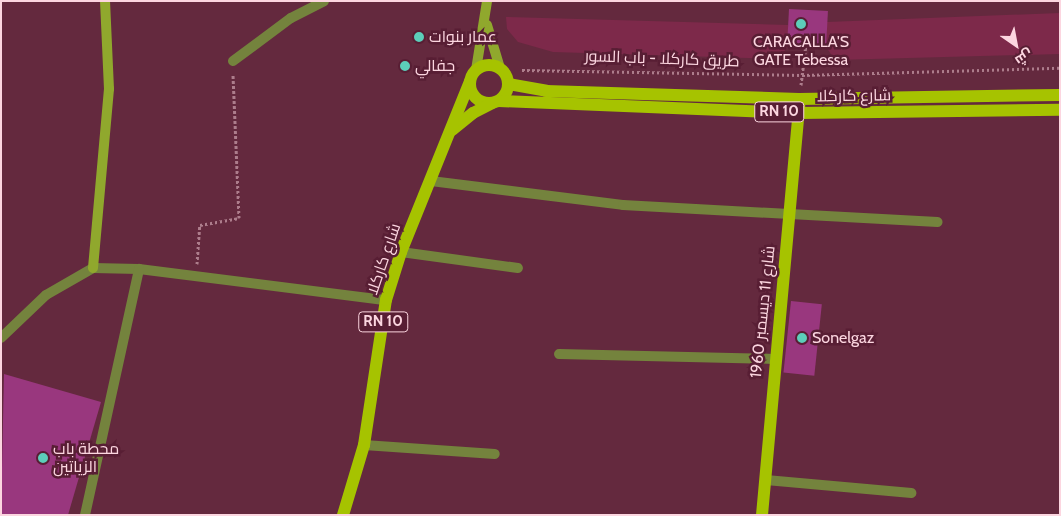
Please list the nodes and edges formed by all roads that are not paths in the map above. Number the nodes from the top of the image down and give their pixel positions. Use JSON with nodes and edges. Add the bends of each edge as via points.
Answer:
{"nodes":[{"id":1,"x":105,"y":1,"type":"edge"},
{"id":2,"x":324,"y":1,"type":"edge"},
{"id":3,"x":487,"y":1,"type":"edge"},
{"id":4,"x":486,"y":16,"type":"junction"},
{"id":5,"x":232,"y":61,"type":"road end"},
{"id":6,"x":504,"y":75,"type":"junction"},
{"id":7,"x":473,"y":76,"type":"junction"},
{"id":8,"x":1060,"y":95,"type":"edge"},
{"id":9,"x":800,"y":99,"type":"junction"},
{"id":10,"x":496,"y":102,"type":"junction"},
{"id":11,"x":1060,"y":110,"type":"edge"},
{"id":12,"x":798,"y":113,"type":"junction"},
{"id":13,"x":447,"y":135,"type":"junction"},
{"id":14,"x":431,"y":181,"type":"junction"},
{"id":15,"x":790,"y":217,"type":"junction"},
{"id":16,"x":938,"y":222,"type":"dead end"},
{"id":17,"x":401,"y":252,"type":"junction"},
{"id":18,"x":93,"y":268,"type":"junction"},
{"id":19,"x":518,"y":268,"type":"dead end"},
{"id":20,"x":139,"y":270,"type":"junction"},
{"id":21,"x":386,"y":300,"type":"junction"},
{"id":22,"x":1,"y":338,"type":"edge"},
{"id":23,"x":559,"y":354,"type":"dead end"},
{"id":24,"x":774,"y":359,"type":"junction"},
{"id":25,"x":364,"y":445,"type":"junction"},
{"id":26,"x":495,"y":454,"type":"dead end"},
{"id":27,"x":766,"y":480,"type":"junction"},
{"id":28,"x":911,"y":493,"type":"dead end"},
{"id":29,"x":85,"y":515,"type":"edge"},
{"id":30,"x":343,"y":515,"type":"edge"},
{"id":31,"x":762,"y":515,"type":"edge"}],
"edges":[{"from":1,"to":18,"type":"street","via":[[109,89]]},
{"from":2,"to":5,"type":"street","via":[[291,18]]},
{"from":3,"to":4,"type":"street"},
{"from":4,"to":6,"type":"street"},
{"from":4,"to":7,"type":"street"},
{"from":6,"to":7,"type":"main road","name":"شارع كاركلا","via":[[488,65]]},
{"from":6,"to":9,"type":"main road","name":"شارع كاركلا","number":"RN 10","via":[[546,91]]},
{"from":6,"to":10,"type":"main road"},
{"from":7,"to":10,"type":"main road","via":[[476,98]]},
{"from":7,"to":13,"type":"main road","name":"شارع كاركلا"},
{"from":8,"to":9,"type":"main road","name":"شارع كاركلا","number":"RN 10"},
{"from":9,"to":12,"type":"main road","name":"شارع 11 ديسمبر 1960"},
{"from":10,"to":12,"type":"main road","name":"شارع كاركلا","number":"RN 10"},
{"from":10,"to":13,"type":"main road","via":[[463,119]]},
{"from":11,"to":12,"type":"main road","name":"شارع كاركلا","number":"RN 10"},
{"from":12,"to":15,"type":"main road","name":"شارع 11 ديسمبر 1960"},
{"from":13,"to":14,"type":"main road","name":"شارع كاركلا","number":"RN 10"},
{"from":14,"to":15,"type":"street","via":[[624,205]]},
{"from":14,"to":17,"type":"main road","name":"شارع كاركلا","number":"RN 10"},
{"from":15,"to":16,"type":"street"},
{"from":15,"to":24,"type":"main road","name":"شارع 11 ديسمبر 1960"},
{"from":17,"to":19,"type":"street"},
{"from":17,"to":21,"type":"main road","name":"شارع كاركلا","number":"RN 10"},
{"from":18,"to":20,"type":"street"},
{"from":18,"to":22,"type":"street","via":[[46,295]]},
{"from":20,"to":21,"type":"street"},
{"from":20,"to":29,"type":"street"},
{"from":21,"to":25,"type":"main road","name":"شارع كاركلا","number":"RN 10"},
{"from":23,"to":24,"type":"street"},
{"from":24,"to":27,"type":"main road","name":"شارع 11 ديسمبر 1960"},
{"from":25,"to":26,"type":"street"},
{"from":25,"to":30,"type":"main road","name":"شارع كاركلا","number":"RN 10"},
{"from":27,"to":28,"type":"street"},
{"from":27,"to":31,"type":"main road","name":"شارع 11 ديسمبر 1960"}]}
